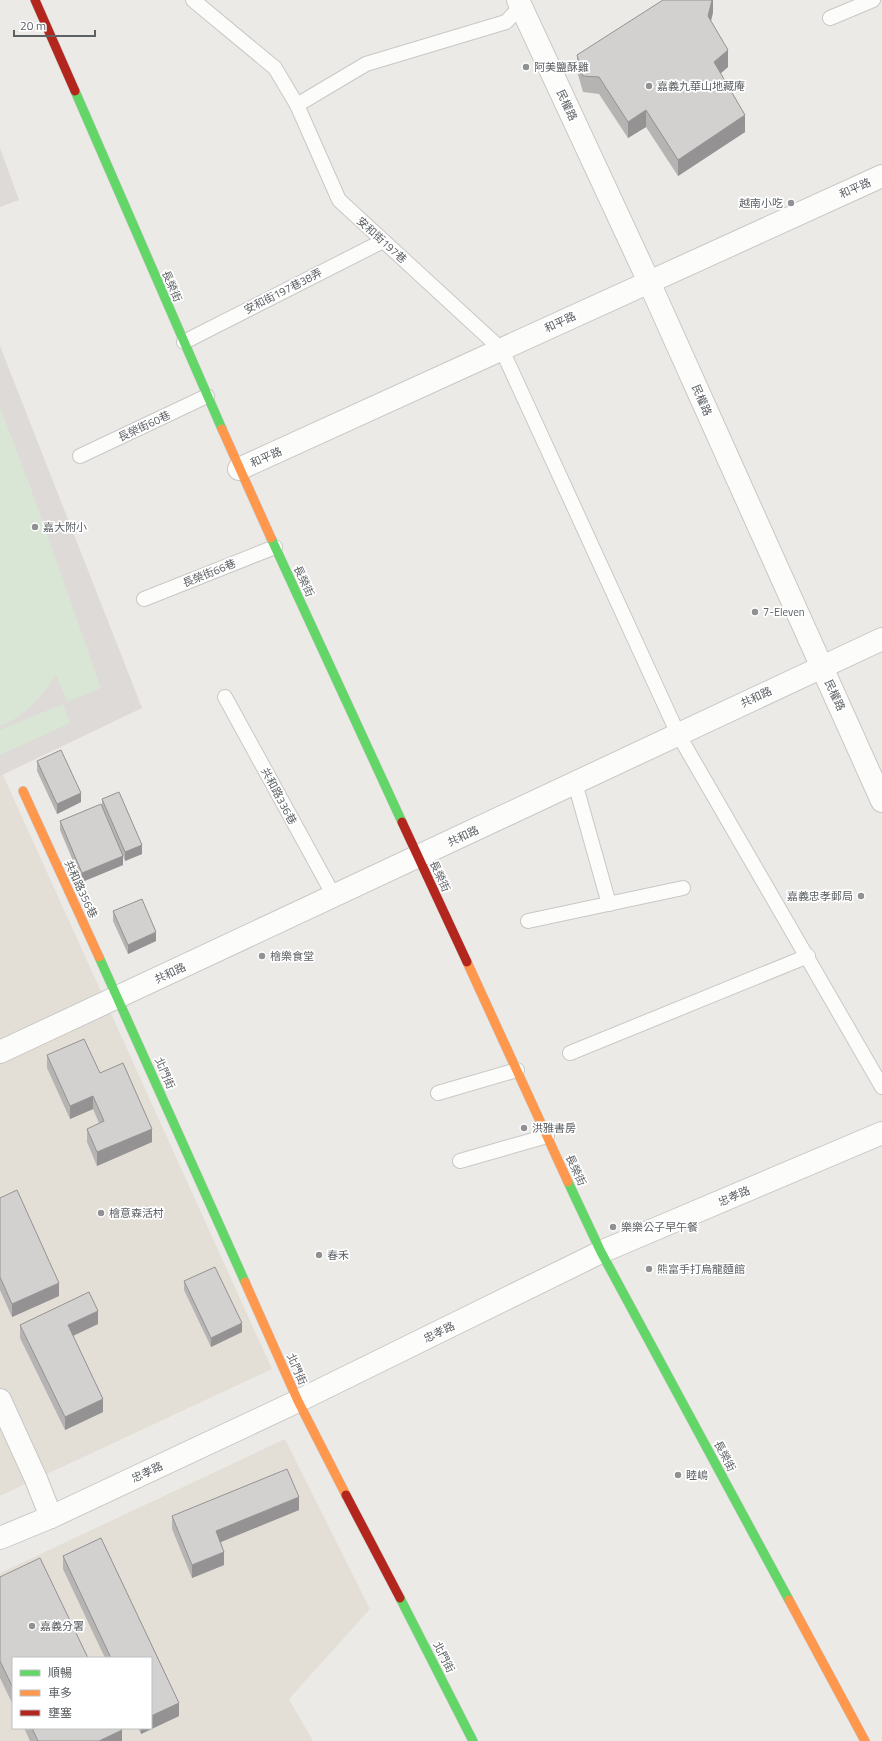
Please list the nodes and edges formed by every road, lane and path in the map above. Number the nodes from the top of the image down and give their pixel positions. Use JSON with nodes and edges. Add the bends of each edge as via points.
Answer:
{"nodes":[{"id":1,"x":35,"y":0,"type":"edge"},
{"id":2,"x":193,"y":0,"type":"edge"},
{"id":3,"x":873,"y":0,"type":"edge"},
{"id":4,"x":520,"y":3,"type":"edge"},
{"id":5,"x":830,"y":18,"type":"dead end"},
{"id":6,"x":297,"y":105,"type":"junction"},
{"id":7,"x":882,"y":176,"type":"edge"},
{"id":8,"x":383,"y":241,"type":"junction"},
{"id":9,"x":649,"y":282,"type":"junction"},
{"id":10,"x":184,"y":342,"type":"junction"},
{"id":11,"x":502,"y":350,"type":"junction"},
{"id":12,"x":207,"y":396,"type":"junction"},
{"id":13,"x":80,"y":456,"type":"dead end"},
{"id":14,"x":239,"y":469,"type":"junction"},
{"id":15,"x":275,"y":546,"type":"junction"},
{"id":16,"x":144,"y":599,"type":"dead end"},
{"id":17,"x":882,"y":639,"type":"edge"},
{"id":18,"x":821,"y":666,"type":"junction"},
{"id":19,"x":225,"y":697,"type":"dead end"},
{"id":20,"x":678,"y":734,"type":"junction"},
{"id":21,"x":575,"y":783,"type":"junction"},
{"id":22,"x":23,"y":791,"type":"dead end"},
{"id":23,"x":882,"y":801,"type":"edge"},
{"id":24,"x":418,"y":857,"type":"junction"},
{"id":25,"x":683,"y":888,"type":"dead end"},
{"id":26,"x":334,"y":896,"type":"junction"},
{"id":27,"x":609,"y":904,"type":"junction"},
{"id":28,"x":528,"y":921,"type":"dead end"},
{"id":29,"x":808,"y":956,"type":"junction"},
{"id":30,"x":118,"y":998,"type":"junction"},
{"id":31,"x":0,"y":1052,"type":"edge"},
{"id":32,"x":570,"y":1053,"type":"dead end"},
{"id":33,"x":517,"y":1070,"type":"junction"},
{"id":34,"x":882,"y":1087,"type":"edge"},
{"id":35,"x":438,"y":1093,"type":"dead end"},
{"id":36,"x":882,"y":1133,"type":"edge"},
{"id":37,"x":547,"y":1136,"type":"junction"},
{"id":38,"x":460,"y":1161,"type":"dead end"},
{"id":39,"x":601,"y":1252,"type":"junction"},
{"id":40,"x":0,"y":1400,"type":"edge"},
{"id":41,"x":298,"y":1401,"type":"junction"},
{"id":42,"x":51,"y":1517,"type":"junction"},
{"id":43,"x":0,"y":1538,"type":"edge"},
{"id":44,"x":473,"y":1741,"type":"edge"},
{"id":45,"x":865,"y":1741,"type":"edge"}],
"edges":[{"from":1,"to":10,"type":"street","name":"長榮街"},
{"from":2,"to":6,"type":"lane","name":"安和街197巷","via":[[275,68]]},
{"from":3,"to":5,"type":"lane"},
{"from":4,"to":6,"type":"lane","via":[[506,22],[366,64]]},
{"from":4,"to":9,"type":"street","name":"民權路"},
{"from":6,"to":8,"type":"lane","name":"安和街197巷","via":[[339,200]]},
{"from":7,"to":9,"type":"street","name":"和平路"},
{"from":8,"to":10,"type":"lane","name":"安和街197巷38弄"},
{"from":8,"to":11,"type":"lane","name":"安和街197巷"},
{"from":9,"to":11,"type":"street","name":"和平路"},
{"from":9,"to":18,"type":"street","name":"民權路"},
{"from":10,"to":12,"type":"street","name":"長榮街"},
{"from":11,"to":14,"type":"street","name":"和平路"},
{"from":11,"to":20,"type":"lane"},
{"from":12,"to":13,"type":"lane","name":"長榮街60巷"},
{"from":12,"to":14,"type":"street","name":"長榮街"},
{"from":14,"to":15,"type":"street","name":"長榮街"},
{"from":15,"to":16,"type":"lane","name":"長榮街66巷"},
{"from":15,"to":24,"type":"street","name":"長榮街"},
{"from":17,"to":18,"type":"street","name":"共和路"},
{"from":18,"to":20,"type":"street","name":"共和路"},
{"from":18,"to":23,"type":"street","name":"民權路"},
{"from":19,"to":26,"type":"lane","name":"共和路336巷"},
{"from":20,"to":21,"type":"street","name":"共和路"},
{"from":20,"to":29,"type":"lane"},
{"from":21,"to":24,"type":"street","name":"共和路"},
{"from":21,"to":27,"type":"lane"},
{"from":22,"to":30,"type":"street","name":"共和路356巷"},
{"from":24,"to":26,"type":"street","name":"共和路"},
{"from":24,"to":33,"type":"street","name":"長榮街"},
{"from":25,"to":27,"type":"lane"},
{"from":26,"to":30,"type":"street","name":"共和路"},
{"from":27,"to":28,"type":"lane"},
{"from":29,"to":32,"type":"lane"},
{"from":29,"to":34,"type":"lane"},
{"from":30,"to":31,"type":"street","name":"共和路"},
{"from":30,"to":41,"type":"street","name":"北門街"},
{"from":33,"to":35,"type":"lane"},
{"from":33,"to":37,"type":"street","name":"長榮街"},
{"from":36,"to":39,"type":"street","name":"忠孝路"},
{"from":37,"to":38,"type":"lane"},
{"from":37,"to":39,"type":"street","name":"長榮街"},
{"from":39,"to":41,"type":"street","name":"忠孝路"},
{"from":39,"to":45,"type":"street","name":"長榮街"},
{"from":40,"to":42,"type":"street"},
{"from":41,"to":42,"type":"street","name":"忠孝路"},
{"from":41,"to":44,"type":"street","name":"北門街"},
{"from":42,"to":43,"type":"street","name":"忠孝路"}]}
